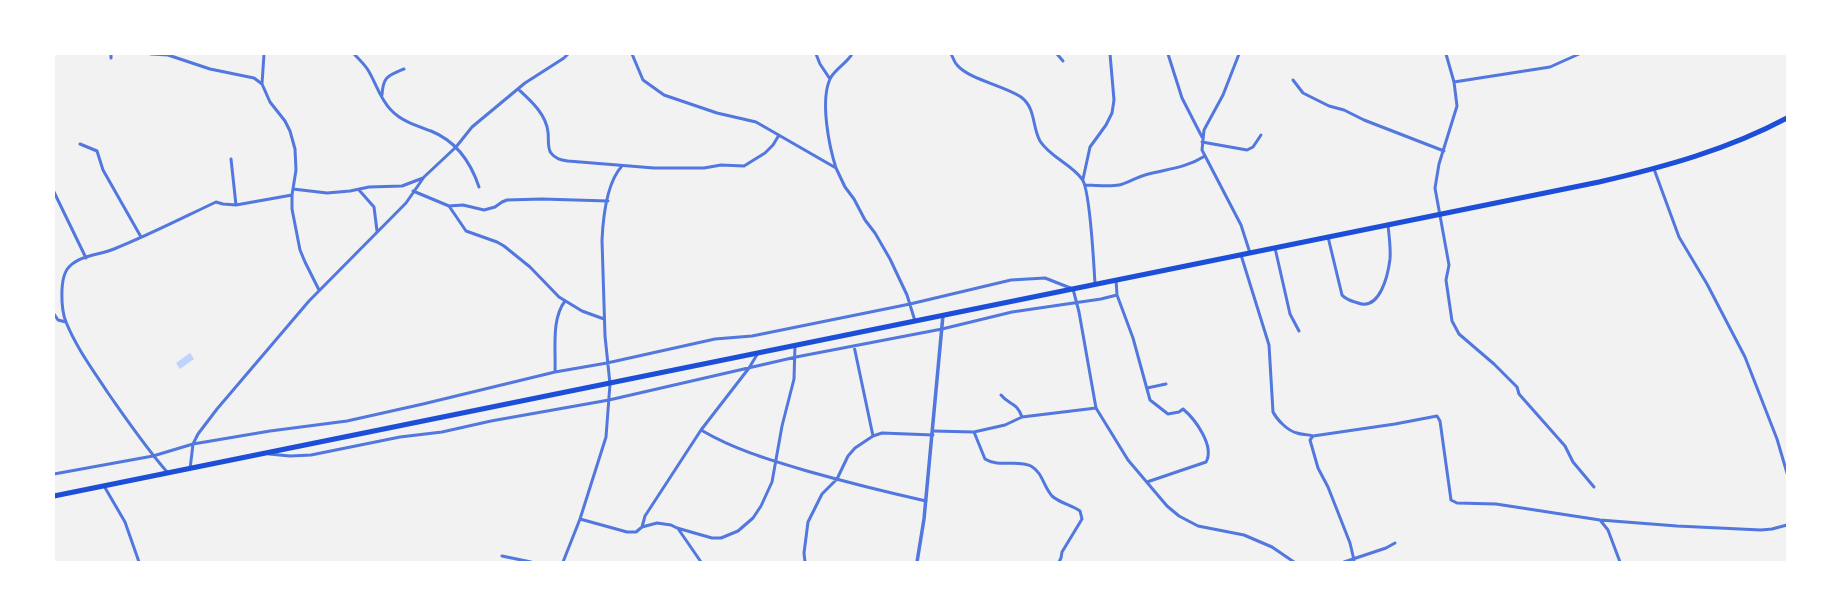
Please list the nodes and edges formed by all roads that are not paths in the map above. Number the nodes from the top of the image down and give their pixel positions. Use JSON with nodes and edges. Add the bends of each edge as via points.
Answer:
{"nodes":[{"id":1,"x":111,"y":54,"type":"edge"},
{"id":2,"x":151,"y":54,"type":"edge"},
{"id":3,"x":264,"y":54,"type":"edge"},
{"id":4,"x":354,"y":54,"type":"edge"},
{"id":5,"x":568,"y":54,"type":"edge"},
{"id":6,"x":632,"y":54,"type":"edge"},
{"id":7,"x":816,"y":54,"type":"edge"},
{"id":8,"x":852,"y":54,"type":"edge"},
{"id":9,"x":951,"y":54,"type":"edge"},
{"id":10,"x":1057,"y":54,"type":"edge"},
{"id":11,"x":1110,"y":54,"type":"edge"},
{"id":12,"x":1168,"y":54,"type":"edge"},
{"id":13,"x":1239,"y":54,"type":"edge"},
{"id":14,"x":1446,"y":54,"type":"edge"},
{"id":15,"x":1579,"y":54,"type":"edge"},
{"id":16,"x":112,"y":58,"type":"dead end"},
{"id":17,"x":1063,"y":61,"type":"dead end"},
{"id":18,"x":404,"y":69,"type":"dead end"},
{"id":19,"x":830,"y":79,"type":"junction"},
{"id":20,"x":1293,"y":80,"type":"dead end"},
{"id":21,"x":1454,"y":82,"type":"junction"},
{"id":22,"x":262,"y":84,"type":"junction"},
{"id":23,"x":518,"y":89,"type":"junction"},
{"id":24,"x":382,"y":97,"type":"junction"},
{"id":25,"x":1787,"y":118,"type":"edge"},
{"id":26,"x":780,"y":135,"type":"junction"},
{"id":27,"x":1261,"y":135,"type":"dead end"},
{"id":28,"x":1202,"y":137,"type":"junction"},
{"id":29,"x":1202,"y":142,"type":"junction"},
{"id":30,"x":80,"y":144,"type":"dead end"},
{"id":31,"x":456,"y":147,"type":"junction"},
{"id":32,"x":1444,"y":151,"type":"junction"},
{"id":33,"x":1205,"y":156,"type":"junction"},
{"id":34,"x":231,"y":159,"type":"dead end"},
{"id":35,"x":622,"y":166,"type":"junction"},
{"id":36,"x":836,"y":168,"type":"junction"},
{"id":37,"x":1654,"y":169,"type":"junction"},
{"id":38,"x":424,"y":177,"type":"junction"},
{"id":39,"x":1083,"y":179,"type":"junction"},
{"id":40,"x":1085,"y":185,"type":"junction"},
{"id":41,"x":479,"y":187,"type":"dead end"},
{"id":42,"x":293,"y":189,"type":"junction"},
{"id":43,"x":359,"y":190,"type":"junction"},
{"id":44,"x":414,"y":191,"type":"junction"},
{"id":45,"x":54,"y":192,"type":"edge"},
{"id":46,"x":292,"y":195,"type":"junction"},
{"id":47,"x":608,"y":201,"type":"junction"},
{"id":48,"x":236,"y":205,"type":"junction"},
{"id":49,"x":449,"y":206,"type":"junction"},
{"id":50,"x":1440,"y":214,"type":"junction"},
{"id":51,"x":1388,"y":225,"type":"junction"},
{"id":52,"x":377,"y":231,"type":"junction"},
{"id":53,"x":141,"y":237,"type":"junction"},
{"id":54,"x":1328,"y":237,"type":"junction"},
{"id":55,"x":1275,"y":248,"type":"junction"},
{"id":56,"x":1250,"y":253,"type":"junction"},
{"id":57,"x":1241,"y":255,"type":"junction"},
{"id":58,"x":86,"y":258,"type":"junction"},
{"id":59,"x":1116,"y":280,"type":"junction"},
{"id":60,"x":1095,"y":284,"type":"junction"},
{"id":61,"x":1073,"y":289,"type":"junction"},
{"id":62,"x":319,"y":290,"type":"junction"},
{"id":63,"x":1117,"y":294,"type":"junction"},
{"id":64,"x":565,"y":301,"type":"junction"},
{"id":65,"x":1076,"y":302,"type":"junction"},
{"id":66,"x":910,"y":304,"type":"junction"},
{"id":67,"x":54,"y":314,"type":"edge"},
{"id":68,"x":943,"y":315,"type":"junction"},
{"id":69,"x":604,"y":319,"type":"junction"},
{"id":70,"x":915,"y":320,"type":"junction"},
{"id":71,"x":66,"y":322,"type":"junction"},
{"id":72,"x":942,"y":329,"type":"junction"},
{"id":73,"x":1300,"y":331,"type":"dead end"},
{"id":74,"x":795,"y":345,"type":"junction"},
{"id":75,"x":854,"y":346,"type":"junction"},
{"id":76,"x":758,"y":353,"type":"junction"},
{"id":77,"x":796,"y":357,"type":"junction"},
{"id":78,"x":607,"y":363,"type":"junction"},
{"id":79,"x":749,"y":368,"type":"junction"},
{"id":80,"x":555,"y":372,"type":"junction"},
{"id":81,"x":610,"y":384,"type":"junction"},
{"id":82,"x":1166,"y":384,"type":"dead end"},
{"id":83,"x":1147,"y":388,"type":"junction"},
{"id":84,"x":1001,"y":395,"type":"dead end"},
{"id":85,"x":609,"y":400,"type":"junction"},
{"id":86,"x":1096,"y":408,"type":"junction"},
{"id":87,"x":1022,"y":417,"type":"junction"},
{"id":88,"x":702,"y":430,"type":"junction"},
{"id":89,"x":933,"y":431,"type":"junction"},
{"id":90,"x":974,"y":432,"type":"junction"},
{"id":91,"x":873,"y":436,"type":"junction"},
{"id":92,"x":932,"y":436,"type":"junction"},
{"id":93,"x":1313,"y":436,"type":"junction"},
{"id":94,"x":193,"y":444,"type":"junction"},
{"id":95,"x":263,"y":453,"type":"junction"},
{"id":96,"x":153,"y":456,"type":"junction"},
{"id":97,"x":777,"y":462,"type":"junction"},
{"id":98,"x":190,"y":469,"type":"junction"},
{"id":99,"x":168,"y":473,"type":"junction"},
{"id":100,"x":1787,"y":473,"type":"edge"},
{"id":101,"x":54,"y":474,"type":"edge"},
{"id":102,"x":837,"y":479,"type":"junction"},
{"id":103,"x":1147,"y":482,"type":"junction"},
{"id":104,"x":104,"y":486,"type":"junction"},
{"id":105,"x":1594,"y":487,"type":"dead end"},
{"id":106,"x":54,"y":496,"type":"edge"},
{"id":107,"x":926,"y":501,"type":"junction"},
{"id":108,"x":580,"y":519,"type":"junction"},
{"id":109,"x":1600,"y":520,"type":"junction"},
{"id":110,"x":1787,"y":524,"type":"edge"},
{"id":111,"x":642,"y":527,"type":"junction"},
{"id":112,"x":677,"y":528,"type":"junction"},
{"id":113,"x":1395,"y":543,"type":"dead end"},
{"id":114,"x":502,"y":556,"type":"dead end"},
{"id":115,"x":1354,"y":560,"type":"junction"},
{"id":116,"x":139,"y":562,"type":"edge"},
{"id":117,"x":531,"y":562,"type":"edge"},
{"id":118,"x":563,"y":562,"type":"edge"},
{"id":119,"x":701,"y":562,"type":"edge"},
{"id":120,"x":805,"y":562,"type":"edge"},
{"id":121,"x":917,"y":562,"type":"edge"},
{"id":122,"x":1059,"y":562,"type":"edge"},
{"id":123,"x":1294,"y":562,"type":"edge"},
{"id":124,"x":1344,"y":562,"type":"edge"},
{"id":125,"x":1620,"y":562,"type":"edge"}],
"edges":[{"from":1,"to":16,"type":"street"},
{"from":2,"to":22,"type":"street","via":[[168,55],[210,69],[254,78]]},
{"from":3,"to":22,"type":"street"},
{"from":4,"to":24,"type":"street","via":[[368,70]]},
{"from":5,"to":23,"type":"street"},
{"from":6,"to":26,"type":"street","via":[[643,80],[664,95],[710,111],[756,122]]},
{"from":7,"to":19,"type":"street"},
{"from":8,"to":19,"type":"street"},
{"from":9,"to":39,"type":"street","via":[[957,65],[969,74],[1007,89],[1027,102],[1037,135],[1044,148]]},
{"from":10,"to":17,"type":"street"},
{"from":11,"to":39,"type":"street","via":[[1114,100],[1112,113],[1106,126],[1090,147]]},
{"from":12,"to":28,"type":"street","via":[[1182,98]]},
{"from":13,"to":28,"type":"street","via":[[1223,95],[1207,121]]},
{"from":14,"to":21,"type":"street"},
{"from":15,"to":21,"type":"street","via":[[1550,67]]},
{"from":18,"to":24,"type":"street","via":[[384,80]]},
{"from":19,"to":36,"type":"street","via":[[826,97],[827,122]]},
{"from":20,"to":32,"type":"street","via":[[1303,92],[1329,106]]},
{"from":21,"to":32,"type":"street","via":[[1457,106]]},
{"from":22,"to":42,"type":"street","via":[[270,102],[290,131],[295,149],[296,170]]},
{"from":23,"to":31,"type":"street","via":[[482,118]]},
{"from":23,"to":35,"type":"street","via":[[539,110],[546,122],[549,150],[552,155],[568,161]]},
{"from":24,"to":31,"type":"street","via":[[392,111]]},
{"from":25,"to":37,"type":"highway","via":[[1718,150]]},
{"from":26,"to":35,"type":"street","via":[[765,153],[744,166]]},
{"from":26,"to":36,"type":"street"},
{"from":27,"to":29,"type":"street","via":[[1253,147],[1247,150]]},
{"from":28,"to":29,"type":"street"},
{"from":29,"to":33,"type":"street"},
{"from":30,"to":53,"type":"street","via":[[97,150],[103,170]]},
{"from":31,"to":38,"type":"street"},
{"from":31,"to":41,"type":"street","via":[[466,158]]},
{"from":32,"to":50,"type":"street","via":[[1435,188]]},
{"from":33,"to":40,"type":"street","via":[[1180,168],[1132,179],[1119,186]]},
{"from":33,"to":56,"type":"street","via":[[1241,225]]},
{"from":34,"to":48,"type":"street"},
{"from":35,"to":47,"type":"street","via":[[614,178]]},
{"from":36,"to":66,"type":"street","via":[[890,259]]},
{"from":37,"to":50,"type":"highway","via":[[1564,190]]},
{"from":37,"to":100,"type":"street","via":[[1679,237],[1745,357],[1777,439]]},
{"from":38,"to":43,"type":"street","via":[[402,186],[369,187]]},
{"from":38,"to":44,"type":"street"},
{"from":39,"to":40,"type":"street"},
{"from":40,"to":60,"type":"street"},
{"from":42,"to":43,"type":"street","via":[[327,193]]},
{"from":42,"to":46,"type":"street"},
{"from":43,"to":52,"type":"street","via":[[374,207]]},
{"from":44,"to":49,"type":"street"},
{"from":44,"to":52,"type":"street","via":[[406,203]]},
{"from":45,"to":58,"type":"street"},
{"from":46,"to":48,"type":"street"},
{"from":46,"to":62,"type":"street","via":[[300,250]]},
{"from":47,"to":49,"type":"street","via":[[507,200],[495,208],[484,210],[463,205]]},
{"from":47,"to":69,"type":"street","via":[[603,226]]},
{"from":48,"to":53,"type":"street","via":[[216,202]]},
{"from":49,"to":64,"type":"street","via":[[466,231],[504,246]]},
{"from":50,"to":51,"type":"highway"},
{"from":50,"to":105,"type":"street","via":[[1449,265],[1446,280],[1455,330],[1517,387],[1519,394],[1565,446],[1573,462]]},
{"from":51,"to":54,"type":"highway"},
{"from":51,"to":54,"type":"street","via":[[1390,259],[1386,277],[1376,299],[1368,305],[1342,295]]},
{"from":52,"to":62,"type":"street"},
{"from":53,"to":58,"type":"street","via":[[113,250]]},
{"from":54,"to":55,"type":"highway"},
{"from":55,"to":56,"type":"highway"},
{"from":55,"to":73,"type":"street","via":[[1290,314]]},
{"from":56,"to":57,"type":"highway"},
{"from":57,"to":59,"type":"highway"},
{"from":57,"to":93,"type":"street","via":[[1269,345],[1273,412],[1277,420],[1296,433]]},
{"from":58,"to":71,"type":"street","via":[[69,267],[65,273],[62,296]]},
{"from":59,"to":60,"type":"highway"},
{"from":59,"to":63,"type":"street"},
{"from":60,"to":61,"type":"highway"},
{"from":61,"to":65,"type":"street"},
{"from":61,"to":66,"type":"street","via":[[1046,278],[1011,280]]},
{"from":61,"to":68,"type":"highway"},
{"from":62,"to":94,"type":"street","via":[[217,409]]},
{"from":63,"to":65,"type":"street"},
{"from":63,"to":83,"type":"street"},
{"from":64,"to":69,"type":"street"},
{"from":64,"to":80,"type":"street","via":[[558,314]]},
{"from":65,"to":72,"type":"street","via":[[1012,312]]},
{"from":65,"to":86,"type":"street"},
{"from":66,"to":70,"type":"street"},
{"from":66,"to":78,"type":"street","via":[[752,336],[715,339]]},
{"from":67,"to":71,"type":"street","via":[[58,320]]},
{"from":68,"to":70,"type":"highway"},
{"from":68,"to":72,"type":"street"},
{"from":69,"to":78,"type":"street"},
{"from":70,"to":74,"type":"highway"},
{"from":71,"to":96,"type":"street","via":[[98,378]]},
{"from":72,"to":75,"type":"street"},
{"from":72,"to":89,"type":"street"},
{"from":74,"to":76,"type":"highway"},
{"from":74,"to":77,"type":"street"},
{"from":75,"to":77,"type":"street"},
{"from":75,"to":91,"type":"street"},
{"from":76,"to":79,"type":"street"},
{"from":76,"to":81,"type":"highway"},
{"from":77,"to":79,"type":"street"},
{"from":77,"to":97,"type":"street"},
{"from":78,"to":80,"type":"street"},
{"from":78,"to":81,"type":"street"},
{"from":79,"to":85,"type":"street"},
{"from":79,"to":88,"type":"street"},
{"from":80,"to":94,"type":"street","via":[[347,421]]},
{"from":81,"to":85,"type":"street"},
{"from":81,"to":95,"type":"highway"},
{"from":82,"to":83,"type":"street"},
{"from":83,"to":103,"type":"street","via":[[1150,400],[1168,414],[1183,410],[1197,423],[1209,457],[1206,462]]},
{"from":84,"to":87,"type":"street","via":[[1018,408]]},
{"from":85,"to":95,"type":"street","via":[[311,455]]},
{"from":85,"to":108,"type":"street","via":[[606,437]]},
{"from":86,"to":87,"type":"street"},
{"from":86,"to":103,"type":"street","via":[[1128,460]]},
{"from":87,"to":90,"type":"street","via":[[1005,425]]},
{"from":88,"to":97,"type":"street","via":[[733,448]]},
{"from":88,"to":111,"type":"street","via":[[645,516]]},
{"from":89,"to":90,"type":"street"},
{"from":89,"to":92,"type":"street"},
{"from":90,"to":122,"type":"street","via":[[986,459],[993,463],[1031,466],[1040,472],[1053,496],[1080,511],[1082,519],[1062,552]]},
{"from":91,"to":92,"type":"street","via":[[882,432]]},
{"from":91,"to":102,"type":"street","via":[[848,456]]},
{"from":92,"to":107,"type":"street"},
{"from":93,"to":109,"type":"street","via":[[1437,416],[1445,448],[1451,500],[1496,504]]},
{"from":93,"to":115,"type":"street","via":[[1310,440],[1318,468],[1350,543]]},
{"from":94,"to":96,"type":"street"},
{"from":94,"to":98,"type":"street"},
{"from":95,"to":98,"type":"highway"},
{"from":96,"to":99,"type":"street"},
{"from":96,"to":101,"type":"street"},
{"from":97,"to":102,"type":"street"},
{"from":97,"to":112,"type":"street","via":[[772,482],[761,506],[753,518],[738,531],[722,538],[712,538]]},
{"from":98,"to":99,"type":"highway"},
{"from":99,"to":104,"type":"highway"},
{"from":102,"to":107,"type":"street"},
{"from":102,"to":120,"type":"street","via":[[822,494],[808,522]]},
{"from":103,"to":123,"type":"street","via":[[1179,516],[1198,526],[1244,535],[1272,547]]},
{"from":104,"to":106,"type":"highway"},
{"from":104,"to":116,"type":"street","via":[[125,522]]},
{"from":107,"to":121,"type":"street"},
{"from":108,"to":111,"type":"street","via":[[627,532],[636,532]]},
{"from":108,"to":118,"type":"street"},
{"from":109,"to":110,"type":"street","via":[[1761,530]]},
{"from":109,"to":125,"type":"street","via":[[1608,530]]},
{"from":111,"to":112,"type":"street","via":[[656,523]]},
{"from":112,"to":119,"type":"street"},
{"from":113,"to":115,"type":"street"},
{"from":114,"to":117,"type":"street"},
{"from":115,"to":124,"type":"street"}]}
